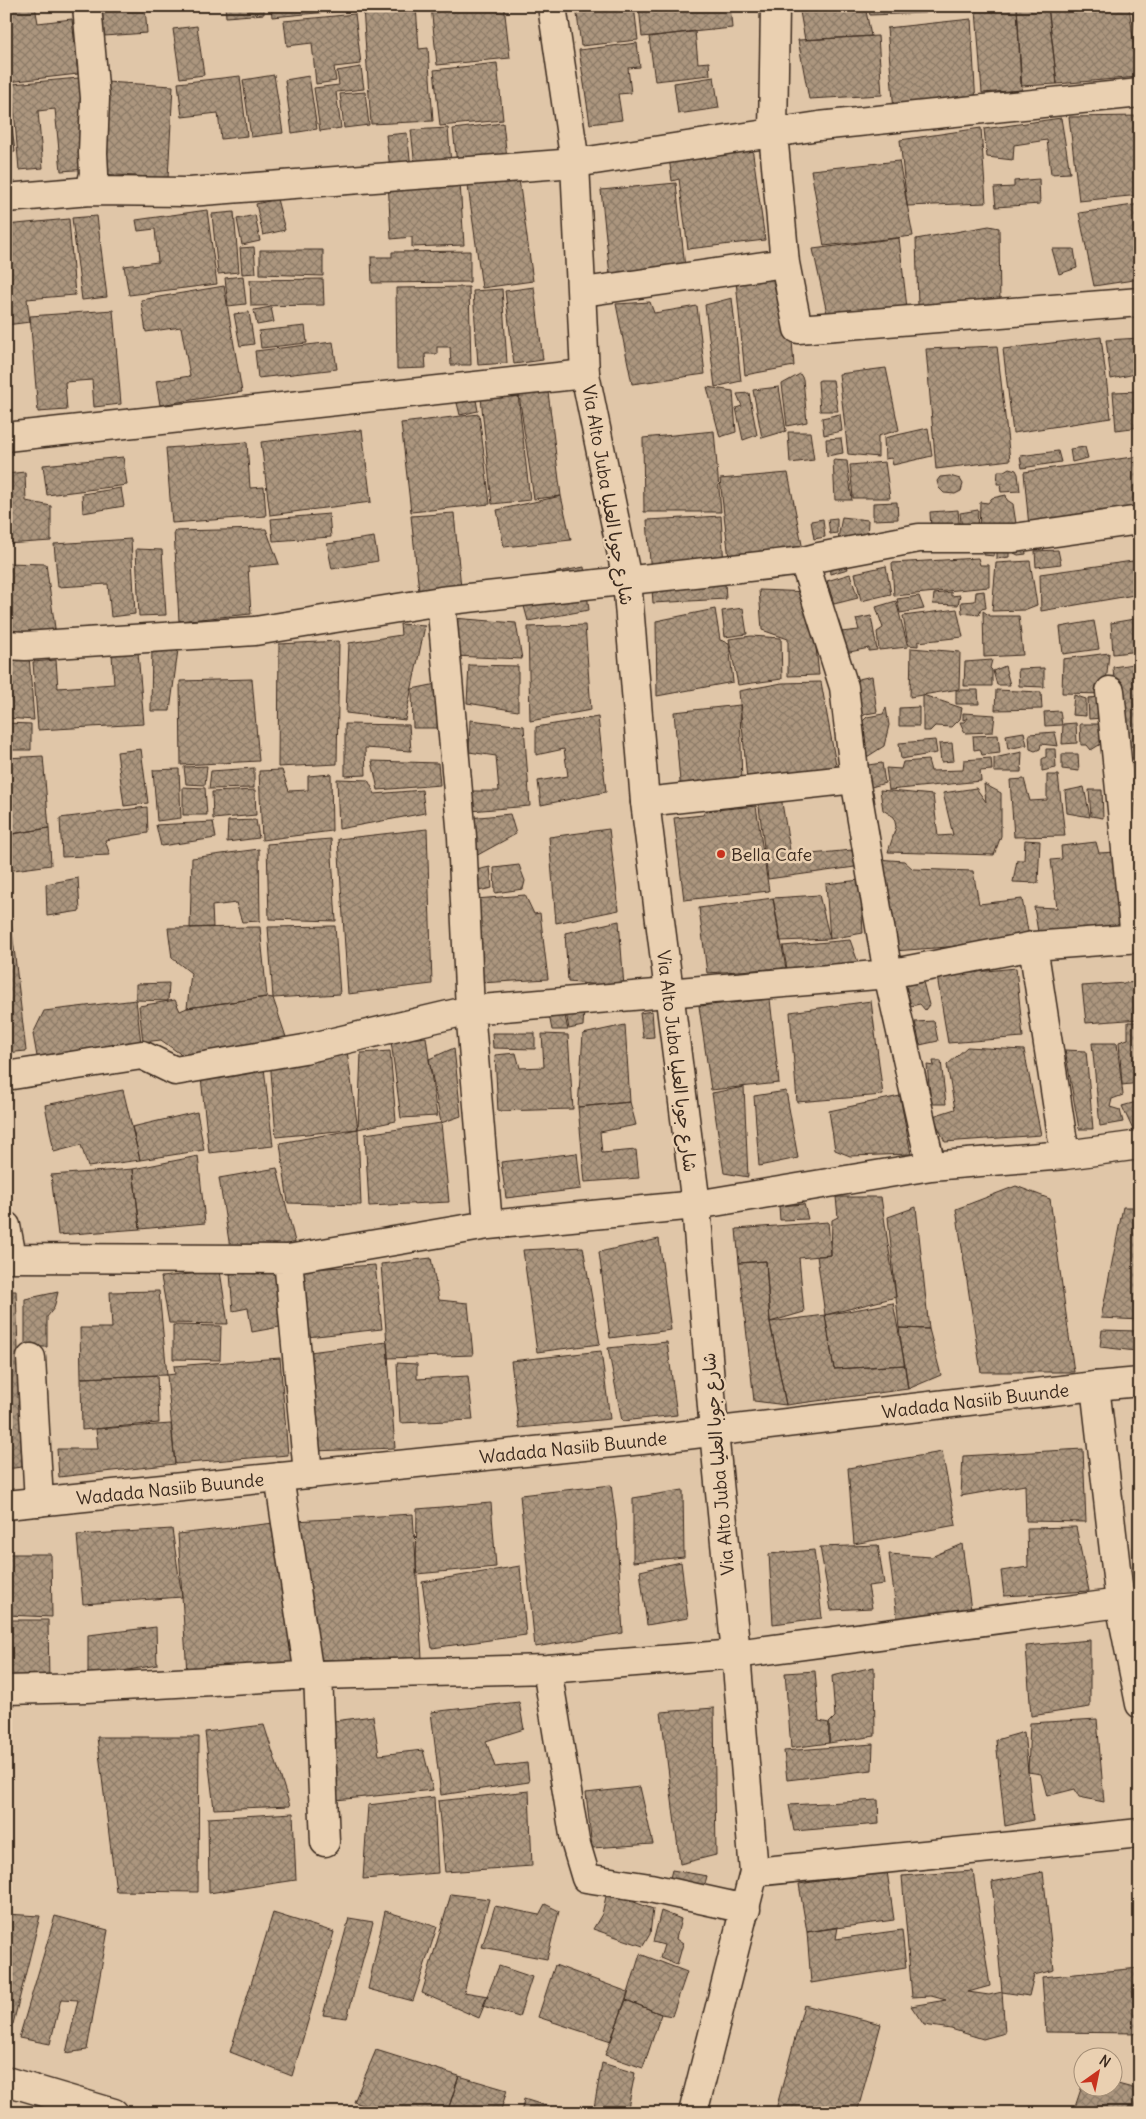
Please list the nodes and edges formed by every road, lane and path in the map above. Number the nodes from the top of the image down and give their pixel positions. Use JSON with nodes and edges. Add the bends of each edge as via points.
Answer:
{"nodes":[{"id":1,"x":87,"y":6,"type":"edge"},
{"id":2,"x":552,"y":6,"type":"edge"},
{"id":3,"x":775,"y":6,"type":"edge"},
{"id":4,"x":1140,"y":93,"type":"edge"},
{"id":5,"x":773,"y":133,"type":"junction"},
{"id":6,"x":575,"y":163,"type":"junction"},
{"id":7,"x":90,"y":191,"type":"junction"},
{"id":8,"x":6,"y":198,"type":"edge"},
{"id":9,"x":785,"y":263,"type":"junction"},
{"id":10,"x":583,"y":292,"type":"junction"},
{"id":11,"x":1140,"y":302,"type":"edge"},
{"id":12,"x":585,"y":374,"type":"junction"},
{"id":13,"x":6,"y":438,"type":"edge"},
{"id":14,"x":1140,"y":520,"type":"edge"},
{"id":15,"x":804,"y":561,"type":"junction"},
{"id":16,"x":626,"y":580,"type":"junction"},
{"id":17,"x":441,"y":601,"type":"junction"},
{"id":18,"x":6,"y":645,"type":"edge"},
{"id":19,"x":1110,"y":691,"type":"dead end"},
{"id":20,"x":855,"y":779,"type":"junction"},
{"id":21,"x":645,"y":802,"type":"junction"},
{"id":22,"x":1137,"y":938,"type":"edge"},
{"id":23,"x":1033,"y":946,"type":"junction"},
{"id":24,"x":888,"y":974,"type":"junction"},
{"id":25,"x":668,"y":992,"type":"junction"},
{"id":26,"x":470,"y":1010,"type":"junction"},
{"id":27,"x":6,"y":1076,"type":"edge"},
{"id":28,"x":1140,"y":1145,"type":"edge"},
{"id":29,"x":1065,"y":1155,"type":"junction"},
{"id":30,"x":931,"y":1166,"type":"junction"},
{"id":31,"x":696,"y":1205,"type":"junction"},
{"id":32,"x":488,"y":1225,"type":"junction"},
{"id":33,"x":6,"y":1226,"type":"edge"},
{"id":34,"x":9,"y":1257,"type":"edge"},
{"id":35,"x":288,"y":1259,"type":"junction"},
{"id":36,"x":31,"y":1358,"type":"dead end"},
{"id":37,"x":1140,"y":1382,"type":"edge"},
{"id":38,"x":1095,"y":1386,"type":"junction"},
{"id":39,"x":714,"y":1432,"type":"junction"},
{"id":40,"x":308,"y":1474,"type":"junction"},
{"id":41,"x":279,"y":1477,"type":"junction"},
{"id":42,"x":40,"y":1502,"type":"junction"},
{"id":43,"x":6,"y":1505,"type":"edge"},
{"id":44,"x":1130,"y":1603,"type":"edge"},
{"id":45,"x":736,"y":1654,"type":"junction"},
{"id":46,"x":547,"y":1669,"type":"junction"},
{"id":47,"x":314,"y":1675,"type":"junction"},
{"id":48,"x":6,"y":1690,"type":"edge"},
{"id":49,"x":1140,"y":1704,"type":"edge"},
{"id":50,"x":1140,"y":1833,"type":"edge"},
{"id":51,"x":325,"y":1842,"type":"dead end"},
{"id":52,"x":754,"y":1872,"type":"junction"},
{"id":53,"x":746,"y":1909,"type":"junction"},
{"id":54,"x":6,"y":2081,"type":"edge"},
{"id":55,"x":114,"y":2113,"type":"edge"},
{"id":56,"x":693,"y":2113,"type":"edge"}],
"edges":[{"from":1,"to":7,"type":"street","via":[[95,98],[94,174]]},
{"from":2,"to":6,"type":"street","name":"Via Alto Juba شارع جوبا العليا"},
{"from":3,"to":5,"type":"street"},
{"from":4,"to":5,"type":"street"},
{"from":5,"to":6,"type":"street"},
{"from":5,"to":9,"type":"street"},
{"from":6,"to":7,"type":"street","via":[[189,192]]},
{"from":6,"to":10,"type":"street","name":"Via Alto Juba شارع جوبا العليا"},
{"from":7,"to":8,"type":"street"},
{"from":9,"to":10,"type":"street"},
{"from":9,"to":11,"type":"street","via":[[798,329]]},
{"from":10,"to":12,"type":"street","name":"Via Alto Juba شارع جوبا العليا"},
{"from":12,"to":13,"type":"street"},
{"from":12,"to":16,"type":"street","name":"Via Alto Juba شارع جوبا العليا"},
{"from":14,"to":15,"type":"street","via":[[1014,538],[919,538]]},
{"from":15,"to":16,"type":"street"},
{"from":15,"to":20,"type":"street","via":[[844,687]]},
{"from":16,"to":17,"type":"street"},
{"from":16,"to":21,"type":"street","name":"Via Alto Juba شارع جوبا العليا"},
{"from":17,"to":18,"type":"street","via":[[255,631]]},
{"from":17,"to":26,"type":"street","via":[[462,837]]},
{"from":19,"to":22,"type":"street"},
{"from":20,"to":21,"type":"street"},
{"from":20,"to":24,"type":"street"},
{"from":21,"to":25,"type":"street","name":"Via Alto Juba شارع جوبا العليا"},
{"from":22,"to":23,"type":"street"},
{"from":23,"to":24,"type":"street"},
{"from":23,"to":29,"type":"street"},
{"from":24,"to":25,"type":"street"},
{"from":24,"to":30,"type":"street"},
{"from":25,"to":26,"type":"street"},
{"from":25,"to":31,"type":"street","name":"Via Alto Juba شارع جوبا العليا"},
{"from":26,"to":27,"type":"street","via":[[304,1050],[175,1071],[142,1055]]},
{"from":26,"to":32,"type":"street"},
{"from":28,"to":29,"type":"street"},
{"from":29,"to":30,"type":"street"},
{"from":30,"to":31,"type":"street"},
{"from":31,"to":32,"type":"street"},
{"from":31,"to":39,"type":"street","name":"Via Alto Juba شارع جوبا العليا"},
{"from":32,"to":35,"type":"street"},
{"from":33,"to":34,"type":"street"},
{"from":34,"to":35,"type":"street"},
{"from":35,"to":40,"type":"street"},
{"from":36,"to":42,"type":"street"},
{"from":37,"to":38,"type":"street","name":"Wadada Nasiib Buunde"},
{"from":38,"to":39,"type":"street","name":"Wadada Nasiib Buunde"},
{"from":38,"to":44,"type":"street"},
{"from":39,"to":40,"type":"street","name":"Wadada Nasiib Buunde"},
{"from":39,"to":45,"type":"street","name":"Via Alto Juba شارع جوبا العليا"},
{"from":40,"to":41,"type":"street","name":"Wadada Nasiib Buunde"},
{"from":41,"to":42,"type":"street","name":"Wadada Nasiib Buunde"},
{"from":41,"to":47,"type":"street"},
{"from":42,"to":43,"type":"street","name":"Wadada Nasiib Buunde"},
{"from":44,"to":45,"type":"street"},
{"from":44,"to":49,"type":"street"},
{"from":45,"to":46,"type":"street"},
{"from":45,"to":52,"type":"street","name":"Via Alto Juba شارع جوبا العليا"},
{"from":46,"to":47,"type":"street"},
{"from":46,"to":53,"type":"street","via":[[575,1841],[586,1878]]},
{"from":47,"to":48,"type":"street"},
{"from":47,"to":51,"type":"street"},
{"from":50,"to":52,"type":"street"},
{"from":52,"to":53,"type":"street","name":"Via Alto Juba شارع جوبا العليا"},
{"from":53,"to":56,"type":"street","name":"Via Alto Juba شارع جوبا العليا"},
{"from":54,"to":55,"type":"street"}]}
